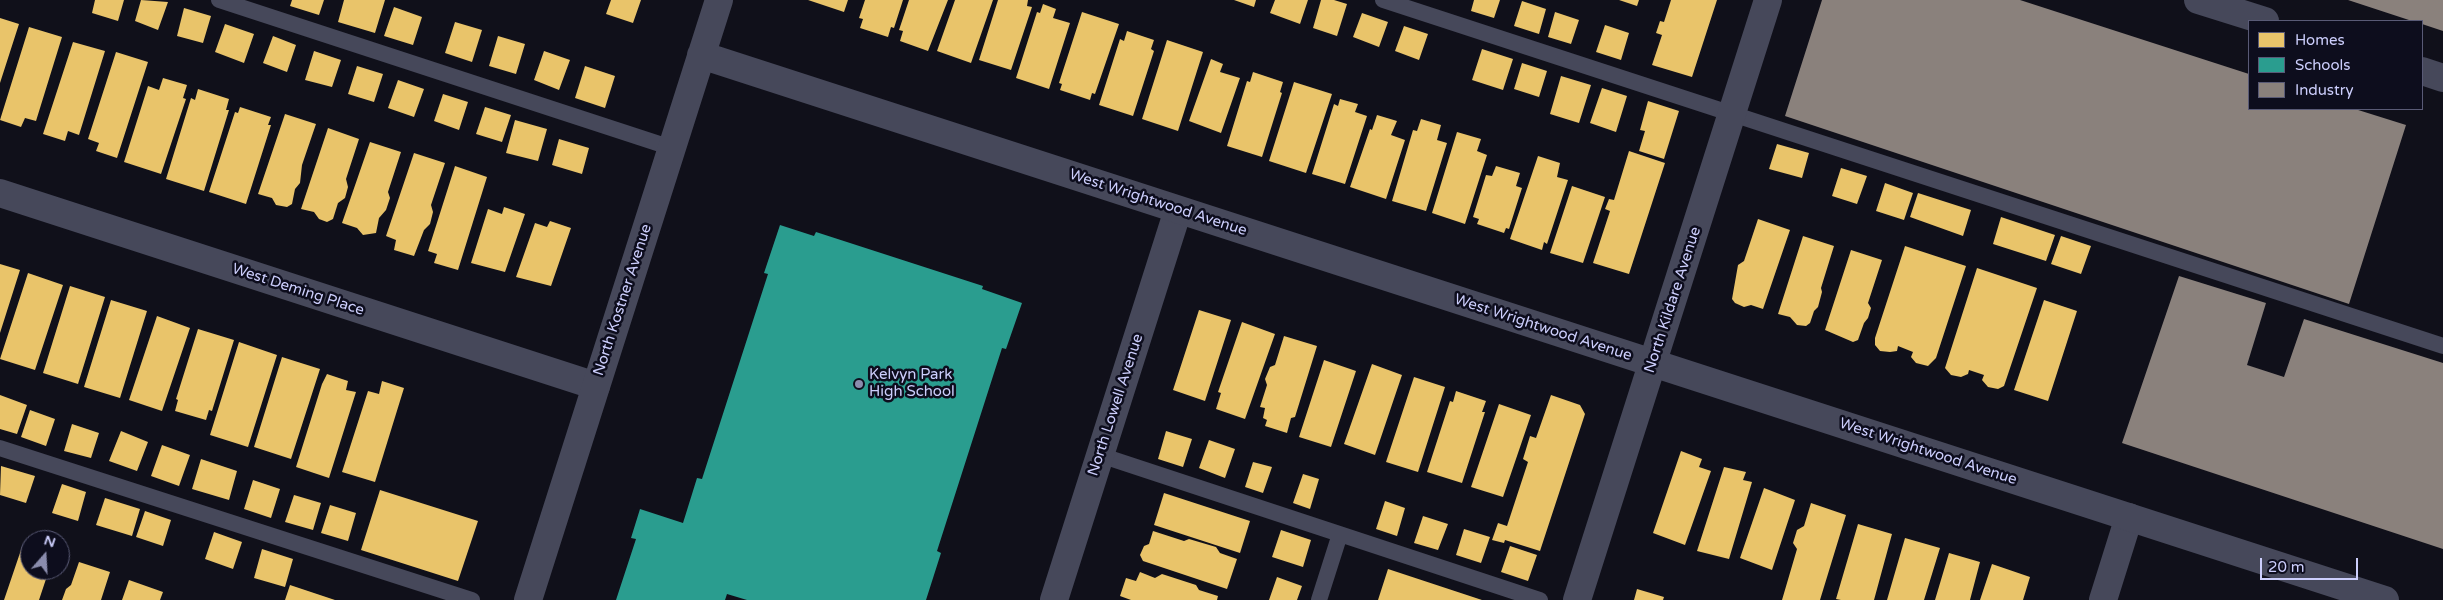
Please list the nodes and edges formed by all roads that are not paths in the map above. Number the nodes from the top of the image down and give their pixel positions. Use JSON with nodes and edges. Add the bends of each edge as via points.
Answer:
{"nodes":[{"id":1,"x":219,"y":0,"type":"edge"},
{"id":2,"x":719,"y":0,"type":"edge"},
{"id":3,"x":1383,"y":0,"type":"edge"},
{"id":4,"x":1768,"y":0,"type":"edge"},
{"id":5,"x":2198,"y":0,"type":"edge"},
{"id":6,"x":2262,"y":20,"type":"edge"},
{"id":7,"x":701,"y":55,"type":"junction"},
{"id":8,"x":2423,"y":71,"type":"edge"},
{"id":9,"x":2443,"y":78,"type":"edge"},
{"id":10,"x":1732,"y":115,"type":"junction"},
{"id":11,"x":672,"y":148,"type":"junction"},
{"id":12,"x":0,"y":193,"type":"edge"},
{"id":13,"x":1178,"y":210,"type":"junction"},
{"id":14,"x":2443,"y":346,"type":"edge"},
{"id":15,"x":1652,"y":363,"type":"junction"},
{"id":16,"x":596,"y":386,"type":"junction"},
{"id":17,"x":0,"y":448,"type":"edge"},
{"id":18,"x":1100,"y":455,"type":"junction"},
{"id":19,"x":2129,"y":517,"type":"junction"},
{"id":20,"x":1340,"y":534,"type":"junction"},
{"id":21,"x":472,"y":600,"type":"edge"},
{"id":22,"x":528,"y":600,"type":"edge"},
{"id":23,"x":1054,"y":600,"type":"edge"},
{"id":24,"x":1318,"y":600,"type":"edge"},
{"id":25,"x":1540,"y":600,"type":"edge"},
{"id":26,"x":1577,"y":600,"type":"edge"},
{"id":27,"x":2103,"y":600,"type":"edge"},
{"id":28,"x":2386,"y":600,"type":"edge"}],
"edges":[{"from":1,"to":11,"type":"lane"},
{"from":2,"to":7,"type":"street","name":"North Kostner Avenue"},
{"from":3,"to":10,"type":"lane"},
{"from":4,"to":10,"type":"street","name":"North Kildare Avenue"},
{"from":5,"to":6,"type":"street"},
{"from":7,"to":11,"type":"street","name":"North Kostner Avenue"},
{"from":7,"to":13,"type":"street","name":"West Wrightwood Avenue"},
{"from":8,"to":9,"type":"street"},
{"from":10,"to":14,"type":"lane"},
{"from":10,"to":15,"type":"street","name":"North Kildare Avenue"},
{"from":11,"to":16,"type":"street","name":"North Kostner Avenue"},
{"from":12,"to":16,"type":"street","name":"West Deming Place"},
{"from":13,"to":15,"type":"street","name":"West Wrightwood Avenue"},
{"from":13,"to":18,"type":"street","name":"North Lowell Avenue"},
{"from":15,"to":19,"type":"street","name":"West Wrightwood Avenue"},
{"from":15,"to":26,"type":"street","name":"North Kildare Avenue"},
{"from":16,"to":22,"type":"street","name":"North Kostner Avenue"},
{"from":17,"to":21,"type":"lane"},
{"from":18,"to":20,"type":"lane"},
{"from":18,"to":23,"type":"street","name":"North Lowell Avenue"},
{"from":19,"to":27,"type":"street"},
{"from":19,"to":28,"type":"street","name":"West Wrightwood Avenue"},
{"from":20,"to":24,"type":"lane"},
{"from":20,"to":25,"type":"lane"}]}
